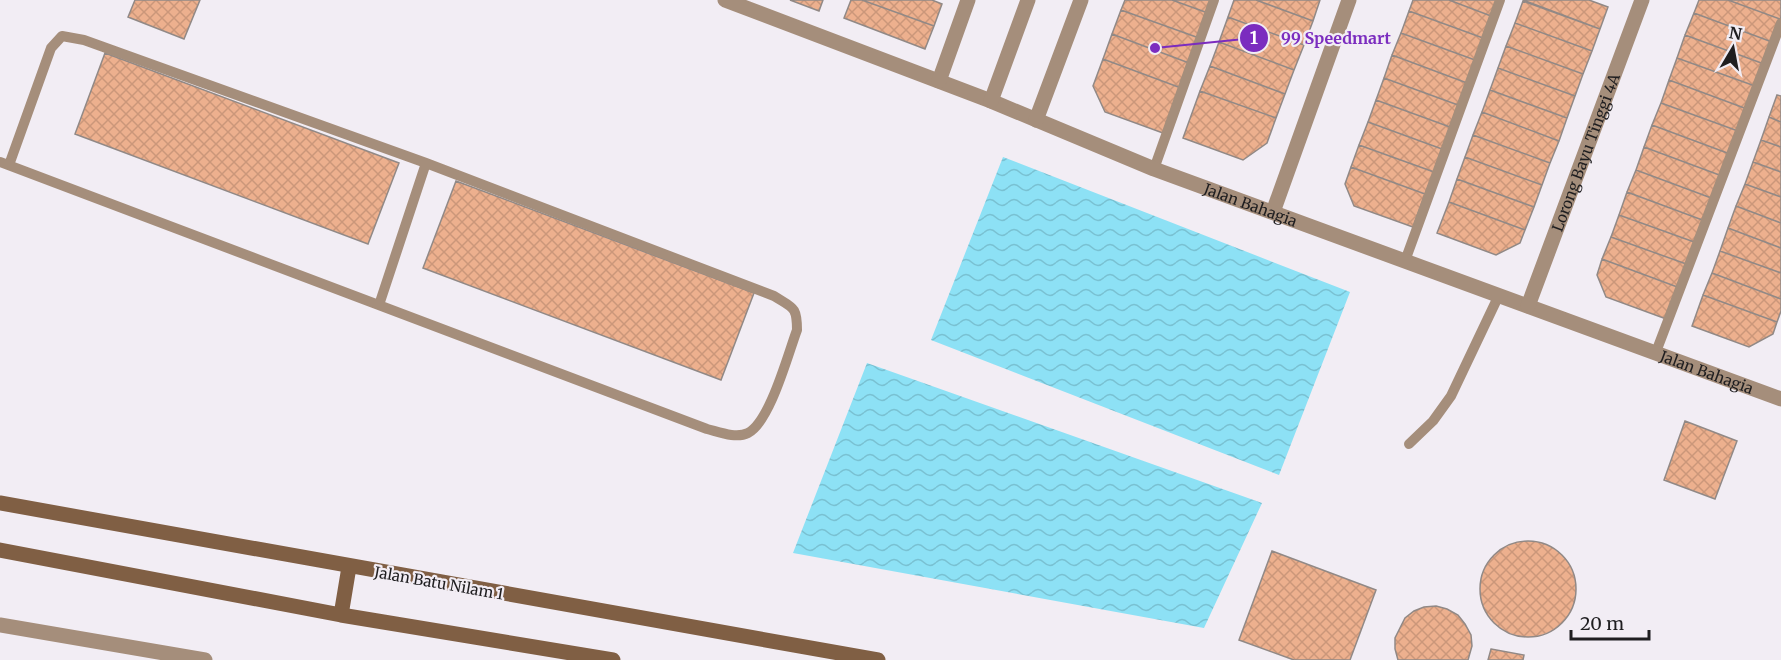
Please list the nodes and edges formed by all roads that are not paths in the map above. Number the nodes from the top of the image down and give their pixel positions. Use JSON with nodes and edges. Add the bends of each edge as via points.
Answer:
{"nodes":[{"id":1,"x":725,"y":0,"type":"edge"},
{"id":2,"x":968,"y":0,"type":"edge"},
{"id":3,"x":1028,"y":0,"type":"edge"},
{"id":4,"x":1081,"y":0,"type":"edge"},
{"id":5,"x":1214,"y":0,"type":"edge"},
{"id":6,"x":1349,"y":0,"type":"edge"},
{"id":7,"x":1500,"y":0,"type":"edge"},
{"id":8,"x":1642,"y":0,"type":"edge"},
{"id":9,"x":1781,"y":23,"type":"edge"},
{"id":10,"x":939,"y":81,"type":"junction"},
{"id":11,"x":991,"y":101,"type":"junction"},
{"id":12,"x":1036,"y":120,"type":"junction"},
{"id":13,"x":426,"y":163,"type":"junction"},
{"id":14,"x":5,"y":164,"type":"edge"},
{"id":15,"x":1154,"y":169,"type":"junction"},
{"id":16,"x":1273,"y":212,"type":"junction"},
{"id":17,"x":1405,"y":261,"type":"junction"},
{"id":18,"x":1499,"y":295,"type":"junction"},
{"id":19,"x":379,"y":305,"type":"junction"},
{"id":20,"x":1528,"y":306,"type":"junction"},
{"id":21,"x":1656,"y":352,"type":"junction"},
{"id":22,"x":1780,"y":394,"type":"edge"},
{"id":23,"x":1409,"y":444,"type":"dead end"},
{"id":24,"x":0,"y":503,"type":"edge"},
{"id":25,"x":0,"y":550,"type":"edge"},
{"id":26,"x":349,"y":567,"type":"junction"},
{"id":27,"x":341,"y":615,"type":"junction"},
{"id":28,"x":0,"y":625,"type":"edge"},
{"id":29,"x":205,"y":660,"type":"edge"},
{"id":30,"x":614,"y":660,"type":"edge"},
{"id":31,"x":878,"y":660,"type":"edge"}],
"edges":[{"from":1,"to":10,"type":"street","name":"Jalan Bahagia"},
{"from":2,"to":10,"type":"street"},
{"from":3,"to":11,"type":"street"},
{"from":4,"to":12,"type":"street"},
{"from":5,"to":15,"type":"lane"},
{"from":6,"to":16,"type":"street"},
{"from":7,"to":17,"type":"lane"},
{"from":8,"to":20,"type":"street","name":"Lorong Bayu Tinggi 4A"},
{"from":9,"to":21,"type":"lane"},
{"from":10,"to":11,"type":"street","name":"Jalan Bahagia"},
{"from":11,"to":12,"type":"street","name":"Jalan Bahagia"},
{"from":12,"to":15,"type":"street","name":"Jalan Bahagia"},
{"from":13,"to":14,"type":"lane","via":[[84,40],[62,36],[51,48]]},
{"from":13,"to":19,"type":"lane"},
{"from":13,"to":19,"type":"lane","via":[[774,296],[793,308],[797,330],[765,416],[747,433],[729,435]]},
{"from":14,"to":19,"type":"lane"},
{"from":15,"to":16,"type":"street","name":"Jalan Bahagia"},
{"from":16,"to":17,"type":"street","name":"Jalan Bahagia"},
{"from":17,"to":18,"type":"street","name":"Jalan Bahagia"},
{"from":18,"to":20,"type":"street","name":"Jalan Bahagia"},
{"from":18,"to":23,"type":"lane","via":[[1451,396]]},
{"from":20,"to":21,"type":"street","name":"Jalan Bahagia"},
{"from":21,"to":22,"type":"street","name":"Jalan Bahagia"},
{"from":24,"to":26,"type":"main road","name":"Jalan Batu Nilam 1"},
{"from":25,"to":27,"type":"main road"},
{"from":26,"to":27,"type":"main road"},
{"from":26,"to":31,"type":"main road","name":"Jalan Batu Nilam 1"},
{"from":27,"to":30,"type":"main road"},
{"from":28,"to":29,"type":"street"}]}
